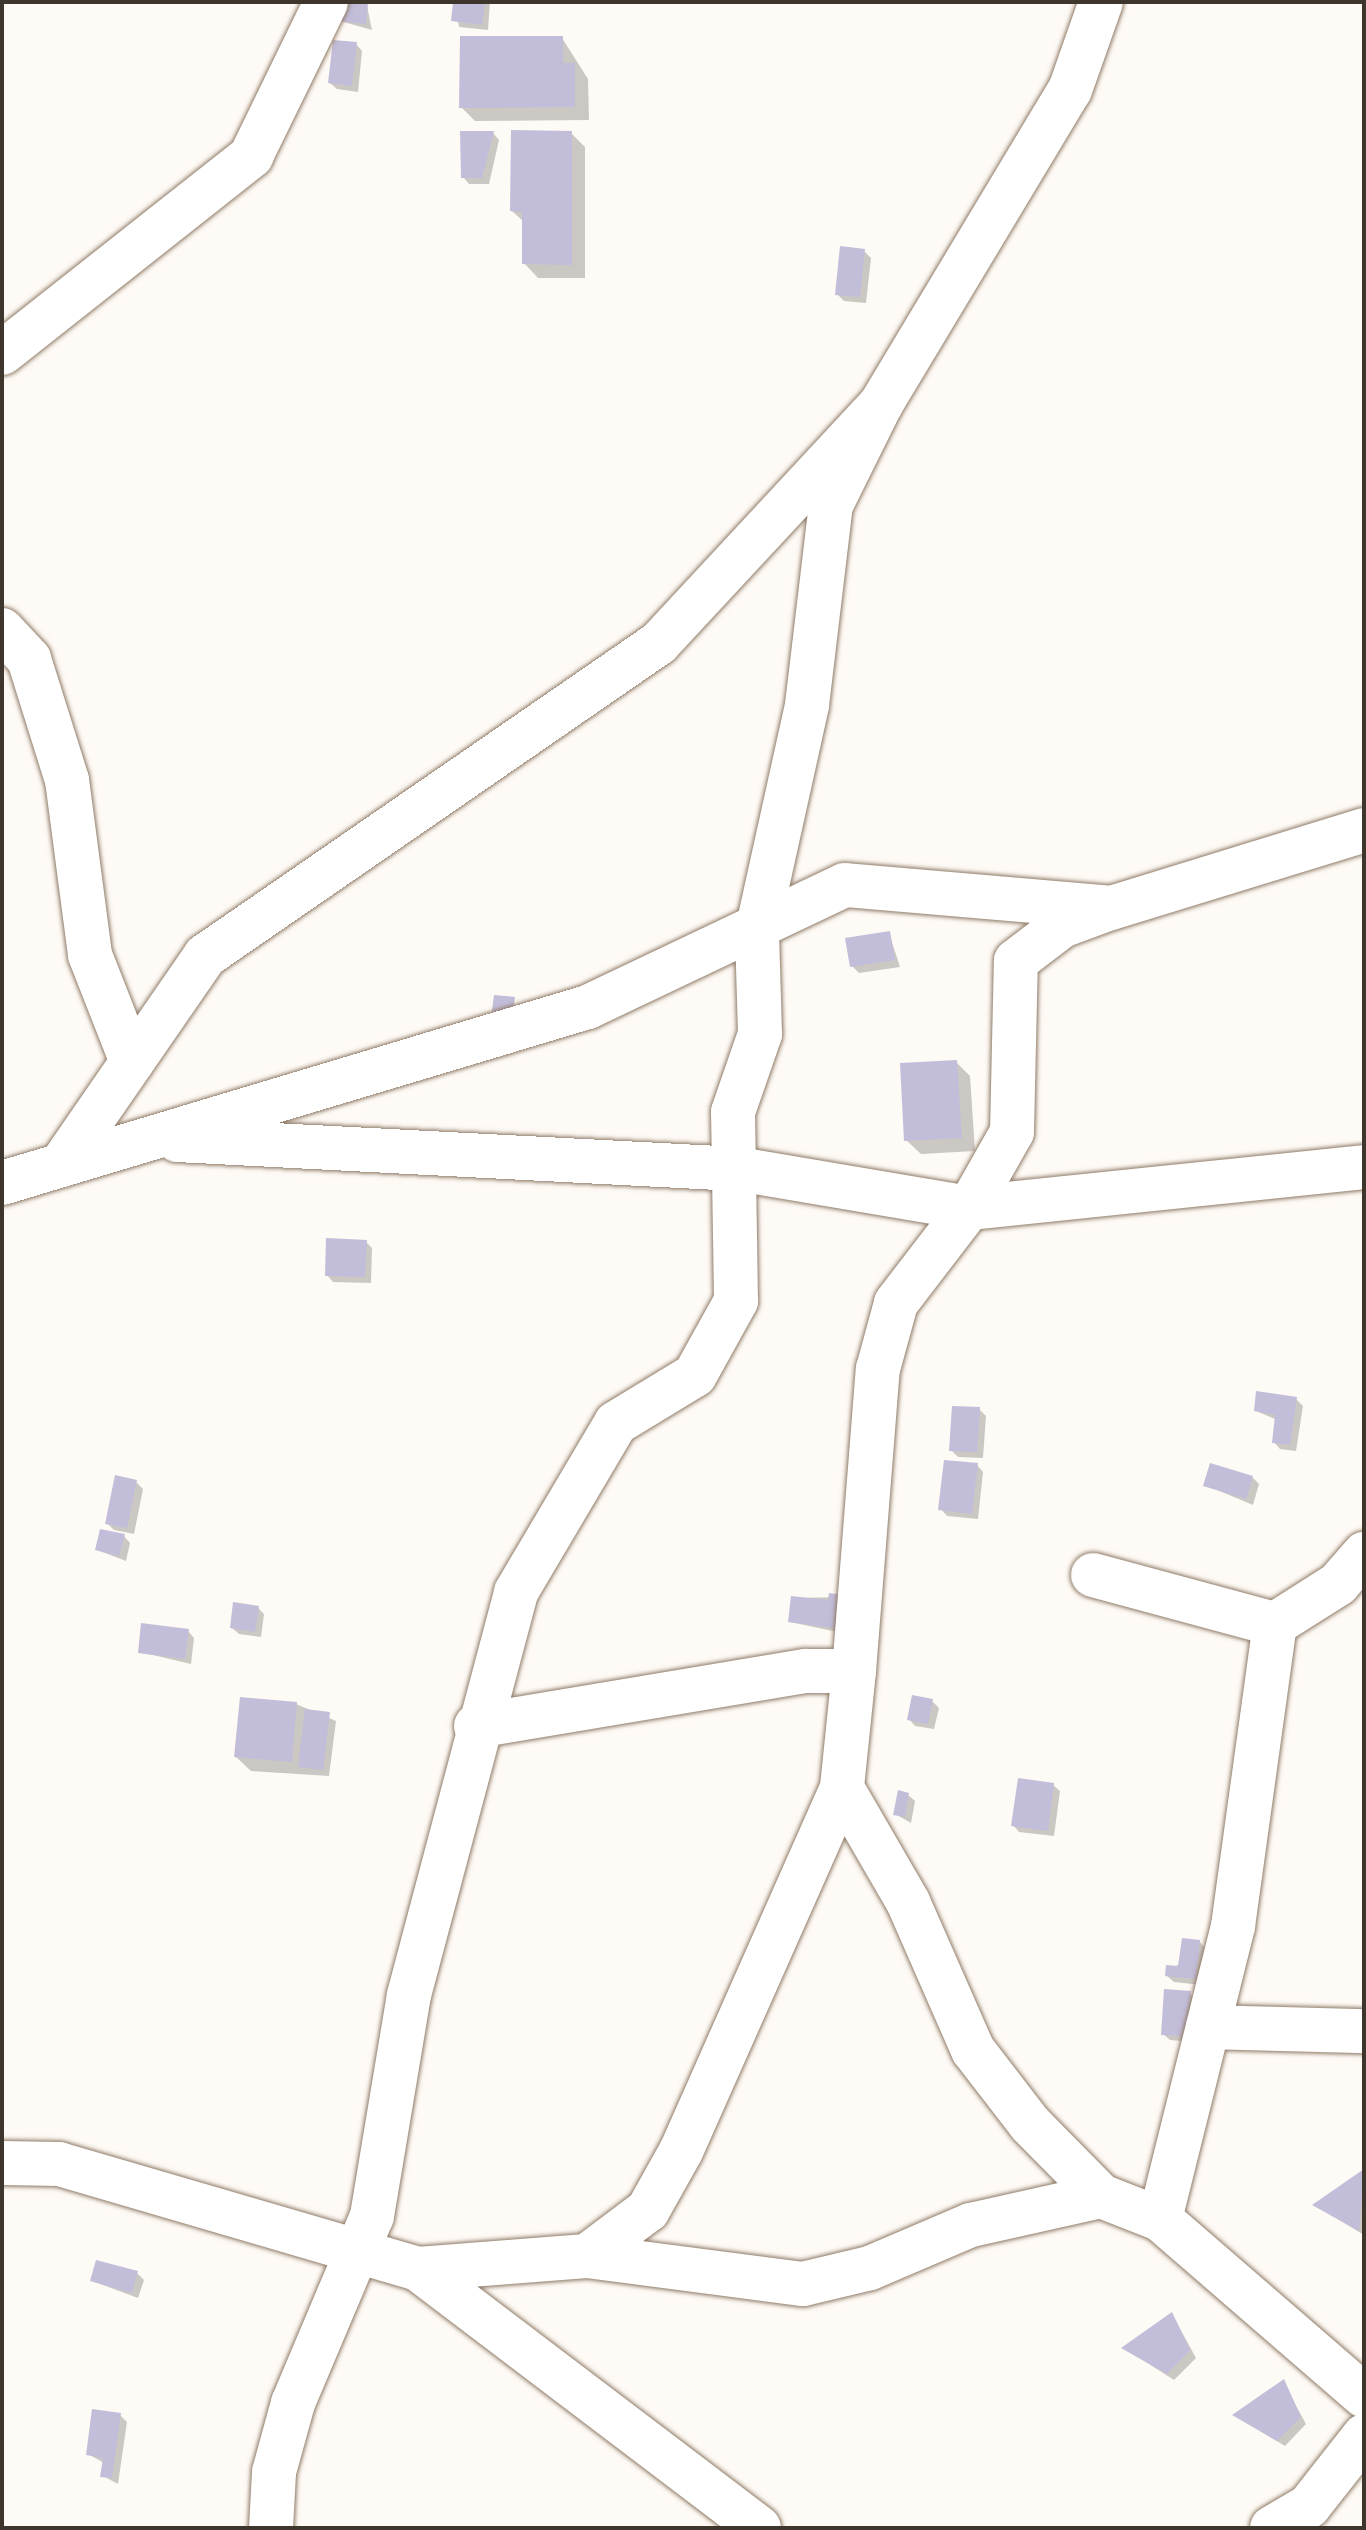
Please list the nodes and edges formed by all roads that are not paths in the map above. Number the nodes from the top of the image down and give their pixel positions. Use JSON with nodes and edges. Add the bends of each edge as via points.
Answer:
{"nodes":[{"id":1,"x":326,"y":2,"type":"edge"},
{"id":2,"x":1101,"y":2,"type":"edge"},
{"id":3,"x":2,"y":353,"type":"edge"},
{"id":4,"x":881,"y":404,"type":"junction"},
{"id":5,"x":2,"y":630,"type":"edge"},
{"id":6,"x":1364,"y":830,"type":"edge"},
{"id":7,"x":1111,"y":908,"type":"junction"},
{"id":8,"x":757,"y":931,"type":"junction"},
{"id":9,"x":132,"y":1062,"type":"junction"},
{"id":10,"x":147,"y":1139,"type":"junction"},
{"id":11,"x":61,"y":1165,"type":"junction"},
{"id":12,"x":1364,"y":1167,"type":"edge"},
{"id":13,"x":738,"y":1169,"type":"junction"},
{"id":14,"x":2,"y":1183,"type":"edge"},
{"id":15,"x":969,"y":1208,"type":"junction"},
{"id":16,"x":1364,"y":1554,"type":"edge"},
{"id":17,"x":1093,"y":1575,"type":"dead end"},
{"id":18,"x":1275,"y":1624,"type":"junction"},
{"id":19,"x":854,"y":1671,"type":"junction"},
{"id":20,"x":476,"y":1726,"type":"junction"},
{"id":21,"x":842,"y":1788,"type":"junction"},
{"id":22,"x":1208,"y":2027,"type":"junction"},
{"id":23,"x":1364,"y":2031,"type":"edge"},
{"id":24,"x":2,"y":2163,"type":"edge"},
{"id":25,"x":1101,"y":2196,"type":"junction"},
{"id":26,"x":1160,"y":2219,"type":"junction"},
{"id":27,"x":362,"y":2249,"type":"junction"},
{"id":28,"x":587,"y":2256,"type":"junction"},
{"id":29,"x":418,"y":2269,"type":"junction"},
{"id":30,"x":1364,"y":2396,"type":"edge"},
{"id":31,"x":1364,"y":2436,"type":"edge"},
{"id":32,"x":271,"y":2528,"type":"edge"},
{"id":33,"x":759,"y":2528,"type":"edge"},
{"id":34,"x":1272,"y":2528,"type":"edge"}],
"edges":[{"from":1,"to":3,"type":"street","via":[[251,156]]},
{"from":2,"to":4,"type":"street","via":[[1070,90]]},
{"from":4,"to":8,"type":"street","via":[[831,505],[807,705]]},
{"from":4,"to":9,"type":"street","via":[[659,643],[205,956]]},
{"from":5,"to":9,"type":"street","via":[[29,659],[67,780],[90,955]]},
{"from":6,"to":7,"type":"street"},
{"from":7,"to":8,"type":"street","via":[[845,885]]},
{"from":7,"to":15,"type":"street","via":[[1062,926],[1016,961],[1012,1132]]},
{"from":8,"to":10,"type":"street","via":[[588,1007]]},
{"from":8,"to":13,"type":"street","via":[[760,1034],[733,1112]]},
{"from":9,"to":11,"type":"street"},
{"from":10,"to":11,"type":"street"},
{"from":10,"to":13,"type":"street"},
{"from":11,"to":14,"type":"street"},
{"from":12,"to":15,"type":"street"},
{"from":13,"to":15,"type":"street"},
{"from":13,"to":20,"type":"street","via":[[736,1301],[695,1375],[616,1423],[516,1592]]},
{"from":15,"to":19,"type":"street","via":[[896,1303],[878,1369]]},
{"from":16,"to":18,"type":"street","via":[[1338,1584]]},
{"from":17,"to":18,"type":"street"},
{"from":18,"to":22,"type":"street","via":[[1233,1926]]},
{"from":19,"to":20,"type":"street","via":[[806,1671]]},
{"from":19,"to":21,"type":"street"},
{"from":20,"to":27,"type":"street","via":[[409,1995],[382,2170]]},
{"from":21,"to":25,"type":"street","via":[[908,1902],[973,2050]]},
{"from":21,"to":28,"type":"street","via":[[681,2151],[648,2210]]},
{"from":22,"to":23,"type":"street"},
{"from":22,"to":26,"type":"street"},
{"from":24,"to":27,"type":"street","via":[[59,2164]]},
{"from":25,"to":26,"type":"street"},
{"from":25,"to":28,"type":"street","via":[[971,2225],[870,2268],[803,2284]]},
{"from":26,"to":30,"type":"street"},
{"from":27,"to":29,"type":"street"},
{"from":27,"to":32,"type":"street","via":[[293,2403],[274,2472]]},
{"from":28,"to":29,"type":"street"},
{"from":29,"to":33,"type":"street"},
{"from":31,"to":34,"type":"street","via":[[1309,2506]]}]}
